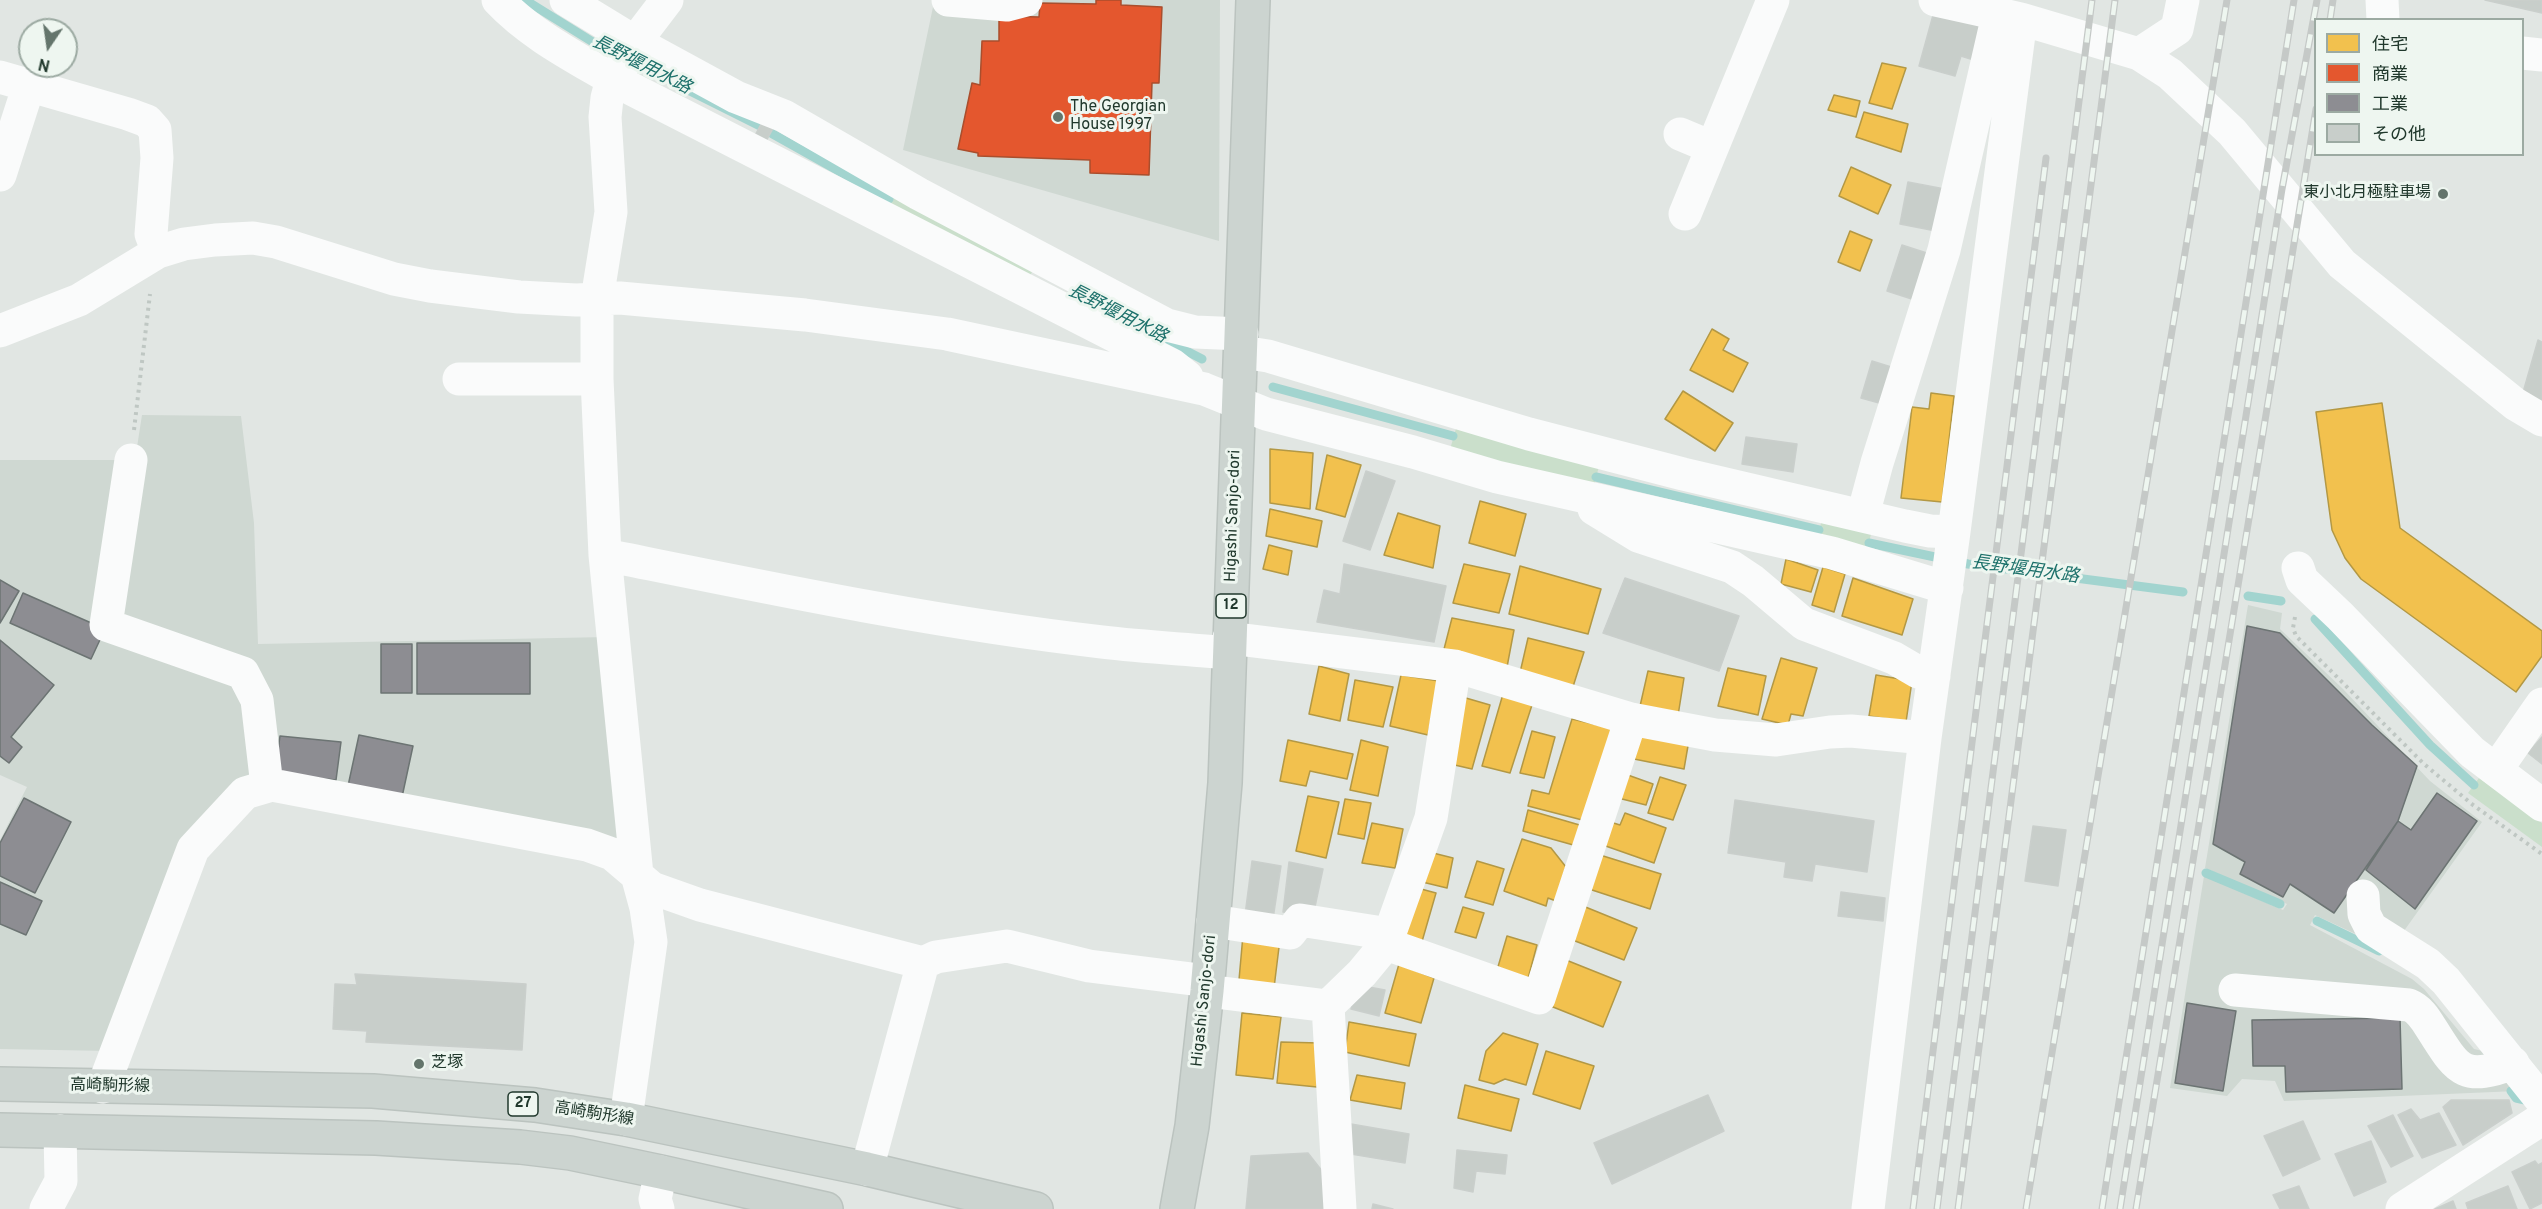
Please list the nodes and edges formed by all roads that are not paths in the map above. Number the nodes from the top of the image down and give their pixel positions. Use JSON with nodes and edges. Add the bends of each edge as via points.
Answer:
{"nodes":[{"id":1,"x":498,"y":0,"type":"edge"},
{"id":2,"x":566,"y":0,"type":"edge"},
{"id":3,"x":667,"y":0,"type":"edge"},
{"id":4,"x":948,"y":0,"type":"edge"},
{"id":5,"x":1026,"y":0,"type":"edge"},
{"id":6,"x":1253,"y":0,"type":"edge"},
{"id":7,"x":1773,"y":0,"type":"edge"},
{"id":8,"x":1935,"y":0,"type":"edge"},
{"id":9,"x":2183,"y":0,"type":"edge"},
{"id":10,"x":2382,"y":0,"type":"edge"},
{"id":11,"x":2010,"y":17,"type":"junction"},
{"id":12,"x":2383,"y":18,"type":"edge"},
{"id":13,"x":2524,"y":53,"type":"edge"},
{"id":14,"x":2139,"y":54,"type":"junction"},
{"id":15,"x":2542,"y":55,"type":"edge"},
{"id":16,"x":625,"y":59,"type":"junction"},
{"id":17,"x":14,"y":81,"type":"edge"},
{"id":18,"x":1680,"y":134,"type":"dead end"},
{"id":19,"x":1711,"y":147,"type":"junction"},
{"id":20,"x":0,"y":176,"type":"edge"},
{"id":21,"x":1686,"y":215,"type":"dead end"},
{"id":22,"x":149,"y":257,"type":"junction"},
{"id":23,"x":597,"y":299,"type":"junction"},
{"id":24,"x":0,"y":331,"type":"edge"},
{"id":25,"x":1242,"y":343,"type":"junction"},
{"id":26,"x":459,"y":379,"type":"dead end"},
{"id":27,"x":597,"y":380,"type":"junction"},
{"id":28,"x":1204,"y":389,"type":"junction"},
{"id":29,"x":1239,"y":402,"type":"junction"},
{"id":30,"x":2542,"y":420,"type":"edge"},
{"id":31,"x":130,"y":460,"type":"road end"},
{"id":32,"x":1572,"y":496,"type":"junction"},
{"id":33,"x":1863,"y":515,"type":"junction"},
{"id":34,"x":1953,"y":537,"type":"junction"},
{"id":35,"x":605,"y":555,"type":"junction"},
{"id":36,"x":2304,"y":577,"type":"road end"},
{"id":37,"x":1947,"y":583,"type":"junction"},
{"id":38,"x":1229,"y":645,"type":"junction"},
{"id":39,"x":1455,"y":666,"type":"junction"},
{"id":40,"x":1934,"y":675,"type":"junction"},
{"id":41,"x":2542,"y":704,"type":"edge"},
{"id":42,"x":1630,"y":719,"type":"junction"},
{"id":43,"x":1924,"y":738,"type":"junction"},
{"id":44,"x":2496,"y":770,"type":"junction"},
{"id":45,"x":267,"y":786,"type":"junction"},
{"id":46,"x":2542,"y":805,"type":"edge"},
{"id":47,"x":637,"y":875,"type":"junction"},
{"id":48,"x":2363,"y":896,"type":"dead end"},
{"id":49,"x":1213,"y":921,"type":"junction"},
{"id":50,"x":1387,"y":939,"type":"junction"},
{"id":51,"x":923,"y":963,"type":"junction"},
{"id":52,"x":1208,"y":986,"type":"junction"},
{"id":53,"x":2235,"y":990,"type":"dead end"},
{"id":54,"x":1328,"y":1006,"type":"junction"},
{"id":55,"x":2512,"y":1063,"type":"junction"},
{"id":56,"x":0,"y":1084,"type":"edge"},
{"id":57,"x":103,"y":1087,"type":"junction"},
{"id":58,"x":2542,"y":1101,"type":"edge"},
{"id":59,"x":626,"y":1119,"type":"junction"},
{"id":60,"x":2542,"y":1119,"type":"edge"},
{"id":61,"x":0,"y":1130,"type":"edge"},
{"id":62,"x":60,"y":1131,"type":"junction"},
{"id":63,"x":867,"y":1169,"type":"junction"},
{"id":64,"x":661,"y":1172,"type":"junction"},
{"id":65,"x":46,"y":1209,"type":"edge"},
{"id":66,"x":658,"y":1209,"type":"edge"},
{"id":67,"x":826,"y":1209,"type":"edge"},
{"id":68,"x":1036,"y":1209,"type":"edge"},
{"id":69,"x":1177,"y":1209,"type":"edge"},
{"id":70,"x":1340,"y":1209,"type":"edge"},
{"id":71,"x":1868,"y":1209,"type":"edge"},
{"id":72,"x":2402,"y":1209,"type":"edge"}],
"edges":[{"from":1,"to":16,"type":"street","via":[[544,38]]},
{"from":2,"to":16,"type":"street"},
{"from":3,"to":16,"type":"street"},
{"from":4,"to":5,"type":"street","via":[[1007,5]]},
{"from":6,"to":25,"type":"main road","name":"Higashi Sanjo-dori","number":"12"},
{"from":7,"to":19,"type":"street"},
{"from":8,"to":11,"type":"street"},
{"from":9,"to":14,"type":"street","via":[[2177,29]]},
{"from":10,"to":12,"type":"street"},
{"from":11,"to":14,"type":"street"},
{"from":11,"to":33,"type":"street","via":[[1939,270]]},
{"from":11,"to":34,"type":"street"},
{"from":13,"to":15,"type":"street"},
{"from":14,"to":30,"type":"street","via":[[2170,74],[2232,132],[2342,264],[2515,404]]},
{"from":16,"to":23,"type":"street","via":[[605,117],[610,212]]},
{"from":16,"to":25,"type":"street","via":[[784,116],[919,194],[1167,325]]},
{"from":16,"to":28,"type":"street","via":[[1172,365]]},
{"from":17,"to":20,"type":"street"},
{"from":17,"to":22,"type":"street","via":[[128,114],[147,121],[155,130],[157,158]]},
{"from":18,"to":19,"type":"street"},
{"from":19,"to":21,"type":"street"},
{"from":22,"to":23,"type":"street","via":[[205,241],[253,238],[430,286],[519,297]]},
{"from":22,"to":24,"type":"street","via":[[79,300]]},
{"from":23,"to":27,"type":"street"},
{"from":23,"to":28,"type":"street","via":[[805,315],[947,334]]},
{"from":25,"to":29,"type":"main road","name":"Higashi Sanjo-dori","number":"12"},
{"from":25,"to":33,"type":"street","via":[[1268,356],[1529,434]]},
{"from":26,"to":27,"type":"street"},
{"from":27,"to":35,"type":"street"},
{"from":28,"to":29,"type":"street"},
{"from":29,"to":32,"type":"street","via":[[1266,414]]},
{"from":29,"to":38,"type":"main road","name":"Higashi Sanjo-dori","number":"12"},
{"from":31,"to":45,"type":"street","via":[[106,625],[243,673],[256,700]]},
{"from":32,"to":37,"type":"street","via":[[1832,553]]},
{"from":32,"to":40,"type":"street","via":[[1638,536],[1732,567],[1804,624],[1894,658],[1918,672]]},
{"from":33,"to":34,"type":"street"},
{"from":34,"to":37,"type":"street"},
{"from":35,"to":38,"type":"street","via":[[985,626],[1102,642]]},
{"from":35,"to":47,"type":"street"},
{"from":36,"to":44,"type":"street","via":[[2472,752]]},
{"from":37,"to":40,"type":"street"},
{"from":38,"to":39,"type":"street"},
{"from":38,"to":49,"type":"main road","name":"Higashi Sanjo-dori","number":"12","via":[[1225,783]]},
{"from":39,"to":42,"type":"street"},
{"from":39,"to":50,"type":"street","via":[[1431,818]]},
{"from":40,"to":43,"type":"street"},
{"from":41,"to":44,"type":"street"},
{"from":42,"to":43,"type":"street","via":[[1715,735],[1776,740],[1830,732]]},
{"from":42,"to":50,"type":"street","via":[[1539,998]]},
{"from":43,"to":71,"type":"street"},
{"from":44,"to":46,"type":"street"},
{"from":45,"to":47,"type":"street","via":[[587,845],[612,854]]},
{"from":45,"to":57,"type":"street","via":[[245,793],[194,849]]},
{"from":47,"to":51,"type":"street","via":[[652,888],[700,905]]},
{"from":47,"to":59,"type":"street","via":[[651,942]]},
{"from":48,"to":55,"type":"street","via":[[2364,914],[2371,928],[2428,963]]},
{"from":49,"to":50,"type":"street","via":[[1290,933],[1300,921]]},
{"from":49,"to":52,"type":"main road","name":"Higashi Sanjo-dori","number":"12"},
{"from":50,"to":54,"type":"street","via":[[1362,973]]},
{"from":51,"to":52,"type":"street","via":[[936,957],[1007,946],[1089,966]]},
{"from":51,"to":63,"type":"street"},
{"from":52,"to":54,"type":"street"},
{"from":52,"to":69,"type":"main road","name":"Higashi Sanjo-dori","number":"12","via":[[1192,1126]]},
{"from":53,"to":55,"type":"street","via":[[2409,1005],[2427,1022],[2456,1065],[2483,1071]]},
{"from":54,"to":70,"type":"street"},
{"from":55,"to":58,"type":"street"},
{"from":56,"to":57,"type":"main road","name":"高崎駒形線","number":"27"},
{"from":57,"to":59,"type":"main road","name":"高崎駒形線","number":"27","via":[[373,1091],[535,1105]]},
{"from":59,"to":63,"type":"main road","name":"高崎駒形線","number":"27"},
{"from":60,"to":72,"type":"street"},
{"from":61,"to":62,"type":"main road"},
{"from":62,"to":64,"type":"main road","via":[[461,1143],[570,1153]]},
{"from":62,"to":65,"type":"street","via":[[61,1181]]},
{"from":63,"to":68,"type":"main road","name":"高崎駒形線","number":"27"},
{"from":64,"to":66,"type":"street","via":[[655,1199]]},
{"from":64,"to":67,"type":"main road"}]}
